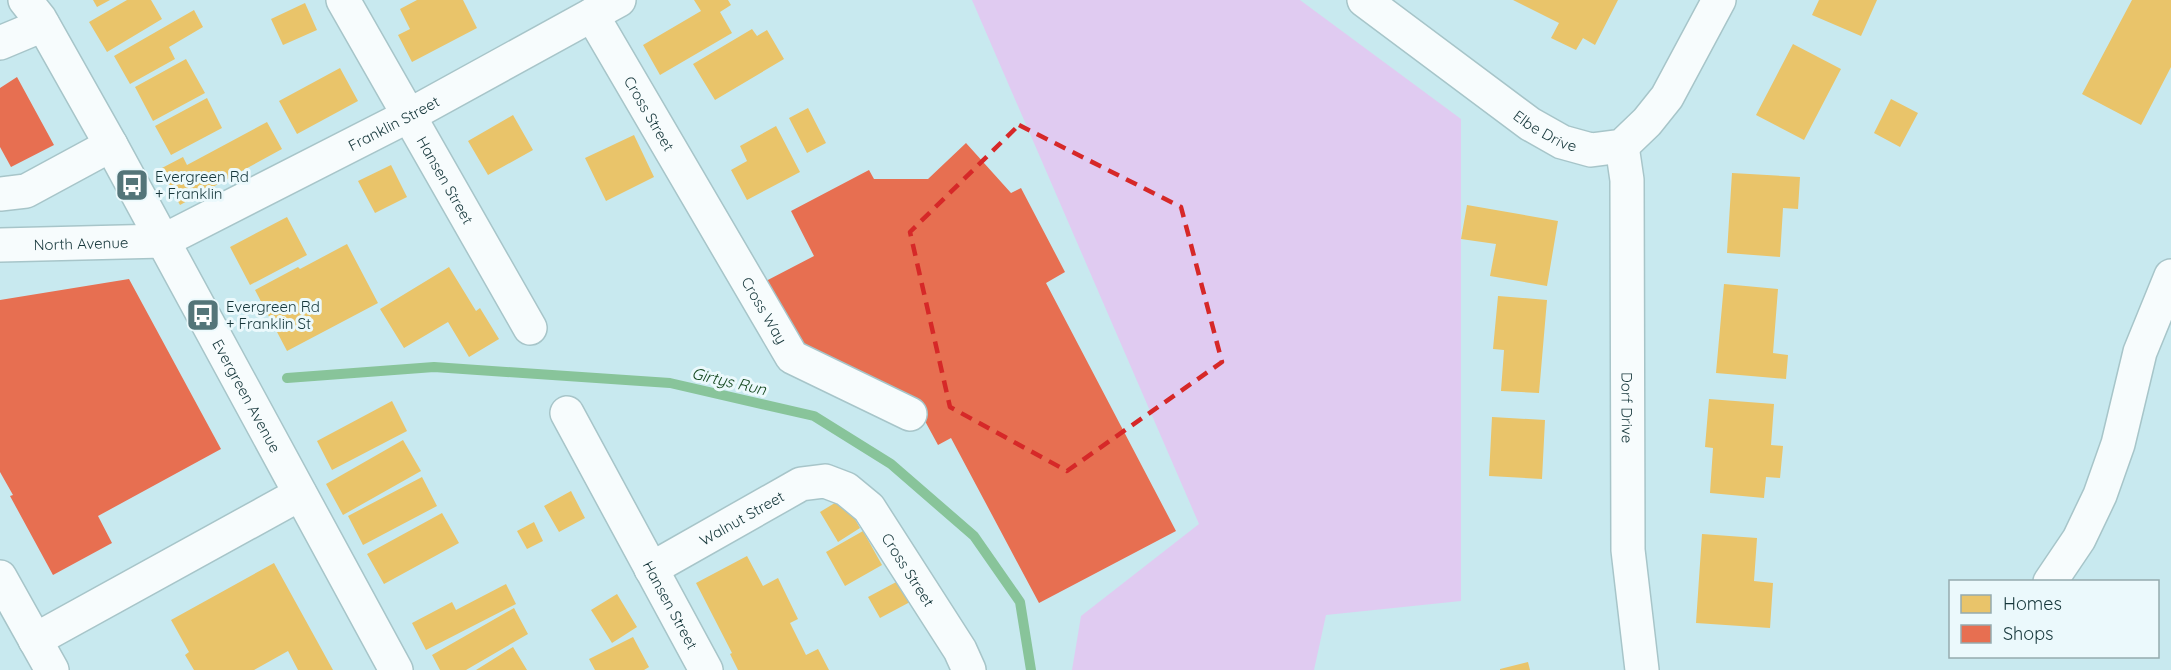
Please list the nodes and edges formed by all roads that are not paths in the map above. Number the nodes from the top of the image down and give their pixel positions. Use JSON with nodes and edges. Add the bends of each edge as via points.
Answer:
{"nodes":[{"id":1,"x":343,"y":0,"type":"edge"},
{"id":2,"x":1364,"y":0,"type":"edge"},
{"id":3,"x":1719,"y":0,"type":"edge"},
{"id":4,"x":606,"y":7,"type":"edge"},
{"id":5,"x":34,"y":12,"type":"edge"},
{"id":6,"x":0,"y":43,"type":"edge"},
{"id":7,"x":408,"y":116,"type":"junction"},
{"id":8,"x":111,"y":145,"type":"junction"},
{"id":9,"x":1622,"y":146,"type":"junction"},
{"id":10,"x":0,"y":194,"type":"edge"},
{"id":11,"x":707,"y":213,"type":"joint"},
{"id":12,"x":163,"y":241,"type":"junction"},
{"id":13,"x":0,"y":245,"type":"edge"},
{"id":14,"x":2171,"y":276,"type":"edge"},
{"id":15,"x":530,"y":328,"type":"dead end"},
{"id":16,"x":567,"y":413,"type":"dead end"},
{"id":17,"x":910,"y":414,"type":"dead end"},
{"id":18,"x":835,"y":485,"type":"joint"},
{"id":19,"x":300,"y":494,"type":"junction"},
{"id":20,"x":651,"y":569,"type":"junction"},
{"id":21,"x":0,"y":577,"type":"edge"},
{"id":22,"x":2051,"y":580,"type":"edge"},
{"id":23,"x":35,"y":640,"type":"junction"},
{"id":24,"x":52,"y":670,"type":"edge"},
{"id":25,"x":396,"y":670,"type":"edge"},
{"id":26,"x":706,"y":670,"type":"edge"},
{"id":27,"x":969,"y":670,"type":"edge"},
{"id":28,"x":1642,"y":670,"type":"edge"}],
"edges":[{"from":1,"to":7,"type":"street","name":"Hansen Street"},
{"from":2,"to":9,"type":"street","name":"Elbe Drive","via":[[1530,124],[1562,142],[1591,150]]},
{"from":3,"to":9,"type":"street","via":[[1667,97]]},
{"from":4,"to":7,"type":"street","name":"Franklin Street"},
{"from":4,"to":11,"type":"street","name":"Cross Street"},
{"from":5,"to":6,"type":"street"},
{"from":5,"to":8,"type":"street","name":"Evergreen Avenue"},
{"from":7,"to":12,"type":"street","name":"Franklin Street"},
{"from":7,"to":15,"type":"street","name":"Hansen Street"},
{"from":8,"to":10,"type":"street","via":[[26,191]]},
{"from":8,"to":12,"type":"street","name":"Evergreen Avenue"},
{"from":9,"to":28,"type":"street","name":"Dorf Drive","via":[[1627,180],[1628,550]]},
{"from":11,"to":17,"type":"street","name":"Cross Way","via":[[792,357]]},
{"from":12,"to":13,"type":"street","name":"North Avenue"},
{"from":12,"to":19,"type":"street","name":"Evergreen Avenue"},
{"from":14,"to":22,"type":"street","via":[[2140,352],[2118,444],[2100,495],[2079,539]]},
{"from":16,"to":20,"type":"street","name":"Hansen Street"},
{"from":18,"to":20,"type":"street","name":"Walnut Street","via":[[825,481],[801,484]]},
{"from":18,"to":27,"type":"street","name":"Cross Street","via":[[869,508]]},
{"from":19,"to":23,"type":"street"},
{"from":19,"to":25,"type":"street","name":"Evergreen Avenue"},
{"from":20,"to":26,"type":"street","name":"Hansen Street"},
{"from":21,"to":23,"type":"street"},
{"from":23,"to":24,"type":"street"}]}
